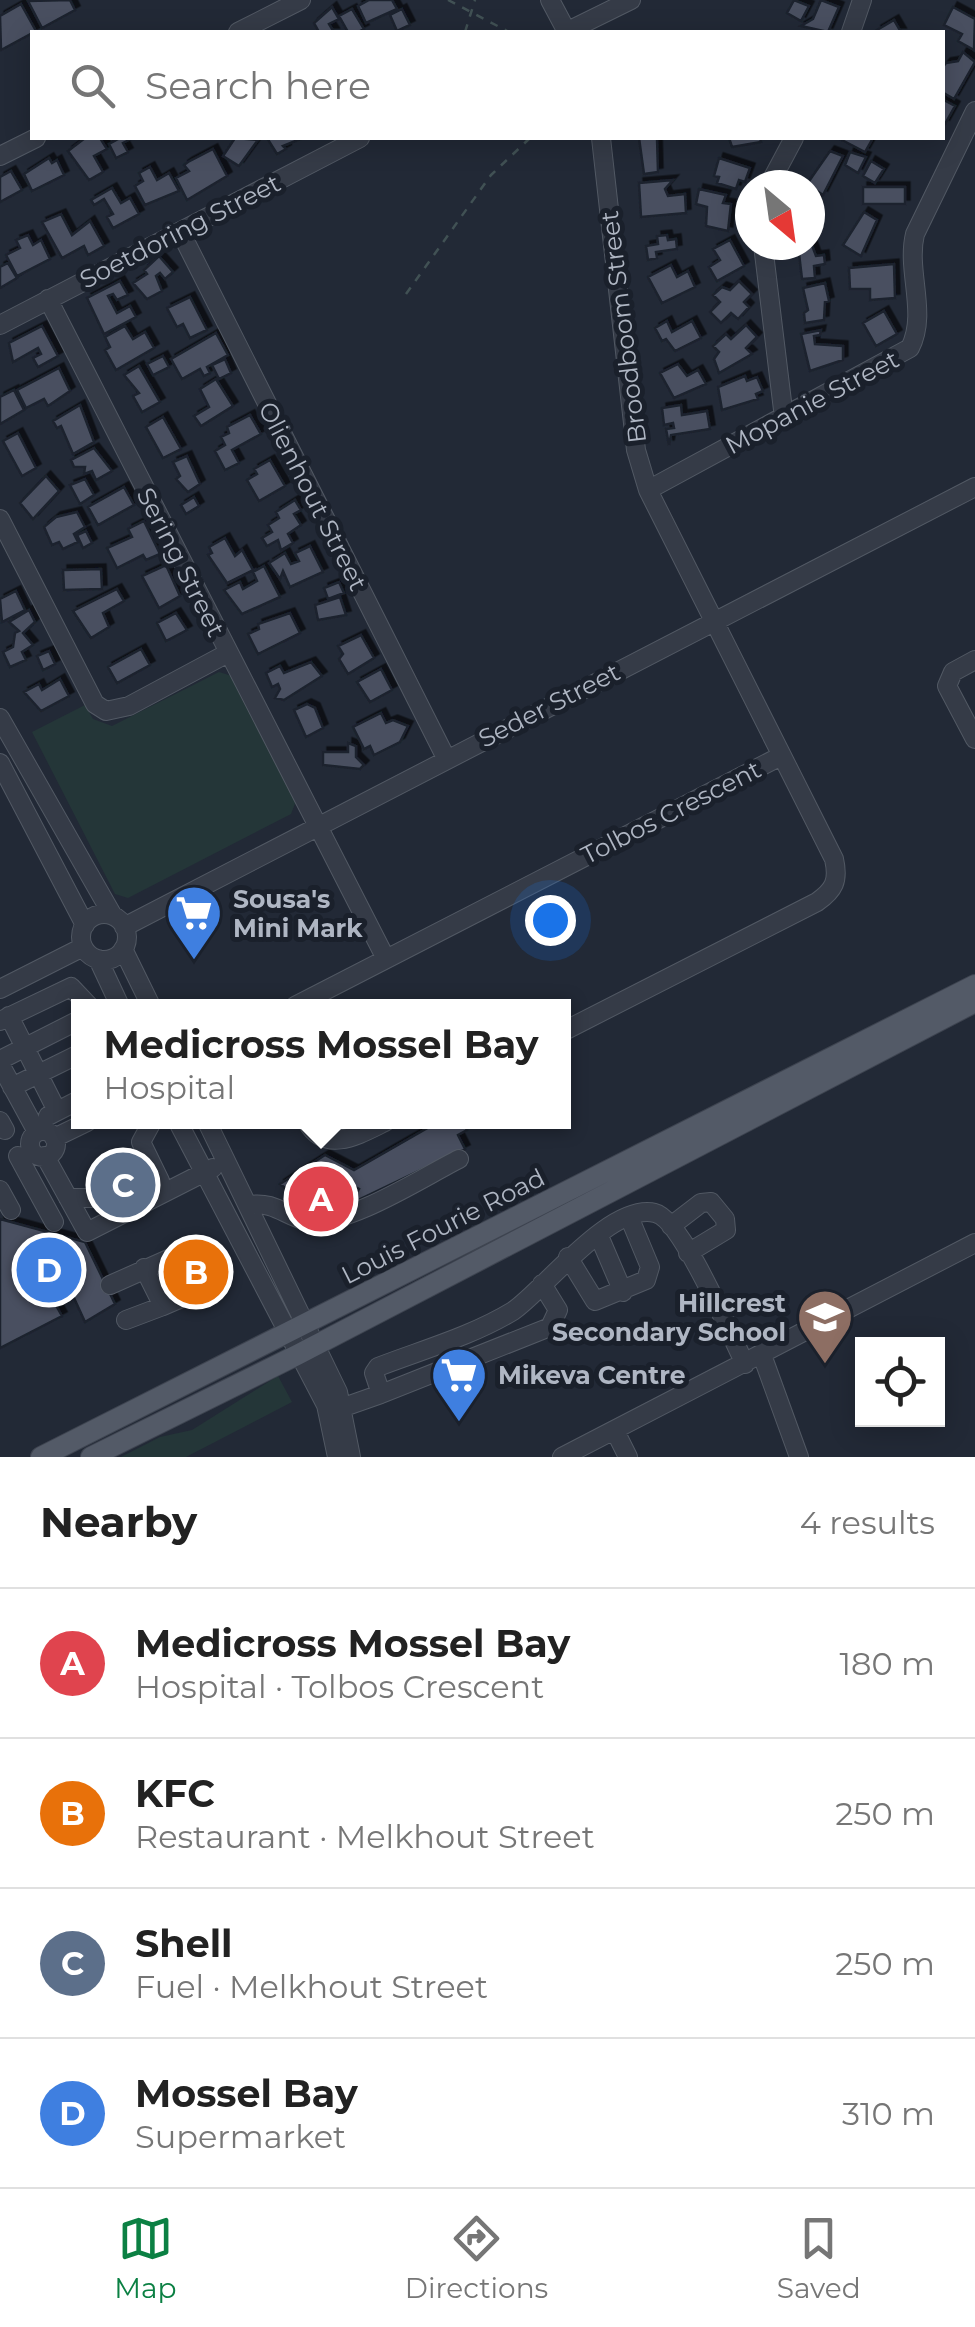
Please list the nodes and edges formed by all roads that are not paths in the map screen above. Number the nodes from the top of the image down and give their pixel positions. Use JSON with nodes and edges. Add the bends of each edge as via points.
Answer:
{"nodes":[{"id":1,"x":301,"y":0,"type":"edge"},
{"id":2,"x":550,"y":0,"type":"edge"},
{"id":3,"x":631,"y":0,"type":"edge"},
{"id":4,"x":862,"y":0,"type":"edge"},
{"id":5,"x":242,"y":30,"type":"edge"},
{"id":6,"x":566,"y":30,"type":"edge"},
{"id":7,"x":571,"y":30,"type":"edge"},
{"id":8,"x":852,"y":30,"type":"edge"},
{"id":9,"x":975,"y":111,"type":"edge"},
{"id":10,"x":32,"y":140,"type":"edge"},
{"id":11,"x":356,"y":140,"type":"edge"},
{"id":12,"x":602,"y":140,"type":"edge"},
{"id":13,"x":793,"y":140,"type":"edge"},
{"id":14,"x":0,"y":156,"type":"edge"},
{"id":15,"x":777,"y":170,"type":"edge"},
{"id":16,"x":181,"y":233,"type":"junction"},
{"id":17,"x":765,"y":260,"type":"edge"},
{"id":18,"x":48,"y":299,"type":"junction"},
{"id":19,"x":0,"y":324,"type":"edge"},
{"id":20,"x":784,"y":418,"type":"junction"},
{"id":21,"x":975,"y":487,"type":"edge"},
{"id":22,"x":648,"y":490,"type":"junction"},
{"id":23,"x":0,"y":519,"type":"edge"},
{"id":24,"x":715,"y":620,"type":"junction"},
{"id":25,"x":228,"y":654,"type":"junction"},
{"id":26,"x":975,"y":660,"type":"edge"},
{"id":27,"x":0,"y":718,"type":"edge"},
{"id":28,"x":975,"y":740,"type":"edge"},
{"id":29,"x":6,"y":745,"type":"edge"},
{"id":30,"x":781,"y":756,"type":"junction"},
{"id":31,"x":446,"y":758,"type":"junction"},
{"id":32,"x":0,"y":763,"type":"edge"},
{"id":33,"x":315,"y":825,"type":"junction"},
{"id":34,"x":119,"y":921,"type":"junction"},
{"id":35,"x":85,"y":924,"type":"junction"},
{"id":36,"x":123,"y":950,"type":"junction"},
{"id":37,"x":90,"y":953,"type":"junction"},
{"id":38,"x":386,"y":960,"type":"junction"},
{"id":39,"x":975,"y":984,"type":"edge"},
{"id":40,"x":0,"y":989,"type":"edge"},
{"id":41,"x":82,"y":999,"type":"edge"},
{"id":42,"x":116,"y":999,"type":"edge"},
{"id":43,"x":148,"y":999,"type":"edge"},
{"id":44,"x":309,"y":999,"type":"edge"},
{"id":45,"x":975,"y":1002,"type":"edge"},
{"id":46,"x":5,"y":1019,"type":"edge"},
{"id":47,"x":71,"y":1024,"type":"edge"},
{"id":48,"x":571,"y":1026,"type":"edge"},
{"id":49,"x":25,"y":1047,"type":"junction"},
{"id":50,"x":71,"y":1058,"type":"edge"},
{"id":51,"x":0,"y":1062,"type":"edge"},
{"id":52,"x":38,"y":1074,"type":"junction"},
{"id":53,"x":12,"y":1087,"type":"junction"},
{"id":54,"x":71,"y":1104,"type":"edge"},
{"id":55,"x":57,"y":1111,"type":"junction"},
{"id":56,"x":71,"y":1129,"type":"edge"},
{"id":57,"x":148,"y":1129,"type":"edge"},
{"id":58,"x":182,"y":1129,"type":"edge"},
{"id":59,"x":211,"y":1129,"type":"edge"},
{"id":60,"x":314,"y":1129,"type":"edge"},
{"id":61,"x":368,"y":1129,"type":"edge"},
{"id":62,"x":36,"y":1143,"type":"junction"},
{"id":63,"x":226,"y":1158,"type":"junction"},
{"id":64,"x":460,"y":1159,"type":"dead end"},
{"id":65,"x":0,"y":1166,"type":"edge"},
{"id":66,"x":155,"y":1172,"type":"junction"},
{"id":67,"x":206,"y":1174,"type":"junction"},
{"id":68,"x":0,"y":1190,"type":"edge"},
{"id":69,"x":167,"y":1194,"type":"junction"},
{"id":70,"x":68,"y":1198,"type":"junction"},
{"id":71,"x":250,"y":1205,"type":"junction"},
{"id":72,"x":11,"y":1210,"type":"dead end"},
{"id":73,"x":630,"y":1219,"type":"junction"},
{"id":74,"x":54,"y":1222,"type":"dead end"},
{"id":75,"x":671,"y":1226,"type":"junction"},
{"id":76,"x":598,"y":1236,"type":"junction"},
{"id":77,"x":975,"y":1243,"type":"edge"},
{"id":78,"x":688,"y":1253,"type":"junction"},
{"id":79,"x":568,"y":1257,"type":"junction"},
{"id":80,"x":144,"y":1268,"type":"junction"},
{"id":81,"x":542,"y":1284,"type":"junction"},
{"id":82,"x":110,"y":1285,"type":"dead end"},
{"id":83,"x":623,"y":1292,"type":"junction"},
{"id":84,"x":163,"y":1306,"type":"junction"},
{"id":85,"x":508,"y":1313,"type":"junction"},
{"id":86,"x":126,"y":1320,"type":"dead end"},
{"id":87,"x":305,"y":1323,"type":"junction"},
{"id":88,"x":285,"y":1333,"type":"junction"},
{"id":89,"x":521,"y":1339,"type":"junction"},
{"id":90,"x":306,"y":1350,"type":"junction"},
{"id":91,"x":753,"y":1359,"type":"junction"},
{"id":92,"x":381,"y":1394,"type":"junction"},
{"id":93,"x":344,"y":1408,"type":"junction"},
{"id":94,"x":615,"y":1431,"type":"junction"},
{"id":95,"x":40,"y":1457,"type":"edge"},
{"id":96,"x":91,"y":1457,"type":"edge"},
{"id":97,"x":338,"y":1457,"type":"edge"},
{"id":98,"x":350,"y":1457,"type":"edge"},
{"id":99,"x":562,"y":1457,"type":"edge"},
{"id":100,"x":628,"y":1457,"type":"edge"},
{"id":101,"x":799,"y":1457,"type":"edge"}],
"edges":[{"from":1,"to":5,"type":"street"},
{"from":2,"to":6,"type":"street"},
{"from":3,"to":7,"type":"street"},
{"from":4,"to":8,"type":"street"},
{"from":9,"to":20,"type":"street","name":"Mopanie Street","via":[[915,234],[918,328],[910,348]]},
{"from":10,"to":14,"type":"street"},
{"from":11,"to":16,"type":"street","name":"Soetdoring Street"},
{"from":12,"to":22,"type":"street","name":"Broodboom Street","via":[[636,450]]},
{"from":13,"to":15,"type":"street"},
{"from":16,"to":18,"type":"street","name":"Soetdoring Street"},
{"from":16,"to":31,"type":"street","name":"Olienhout Street"},
{"from":17,"to":20,"type":"street"},
{"from":18,"to":19,"type":"street","name":"Soetdoring Street"},
{"from":18,"to":25,"type":"street","name":"Sering Street"},
{"from":20,"to":22,"type":"street","name":"Mopanie Street"},
{"from":21,"to":24,"type":"street","name":"Seder Street"},
{"from":22,"to":24,"type":"street","name":"Broodboom Street"},
{"from":23,"to":25,"type":"street","via":[[95,704],[106,710],[130,706]]},
{"from":24,"to":30,"type":"street","name":"Tolbos Crescent"},
{"from":24,"to":31,"type":"street","name":"Seder Street"},
{"from":25,"to":33,"type":"street","name":"Sering Street"},
{"from":26,"to":28,"type":"street","via":[[953,672],[947,686]]},
{"from":27,"to":29,"type":"street"},
{"from":29,"to":34,"type":"street"},
{"from":30,"to":38,"type":"street","name":"Tolbos Crescent"},
{"from":30,"to":48,"type":"street","name":"Tolbos Crescent","via":[[834,859],[833,889]]},
{"from":31,"to":33,"type":"street","name":"Seder Street"},
{"from":32,"to":35,"type":"street"},
{"from":33,"to":34,"type":"street","name":"Seder Street"},
{"from":33,"to":38,"type":"street","name":"Sering Street"},
{"from":34,"to":35,"type":"street","via":[[97,915]]},
{"from":34,"to":36,"type":"street"},
{"from":35,"to":37,"type":"street"},
{"from":36,"to":37,"type":"street","via":[[110,959]]},
{"from":36,"to":43,"type":"street"},
{"from":37,"to":40,"type":"street"},
{"from":37,"to":42,"type":"street"},
{"from":38,"to":44,"type":"street","name":"Tolbos Crescent"},
{"from":39,"to":87,"type":"main road","name":"Louis Fourie Road"},
{"from":41,"to":46,"type":"street","via":[[71,987]]},
{"from":45,"to":90,"type":"main road","name":"Louis Fourie Road"},
{"from":46,"to":49,"type":"street"},
{"from":47,"to":49,"type":"street"},
{"from":49,"to":51,"type":"street"},
{"from":49,"to":52,"type":"street"},
{"from":50,"to":52,"type":"street"},
{"from":51,"to":53,"type":"street"},
{"from":52,"to":53,"type":"street"},
{"from":52,"to":55,"type":"street"},
{"from":53,"to":62,"type":"street"},
{"from":54,"to":55,"type":"street"},
{"from":55,"to":62,"type":"street"},
{"from":56,"to":62,"type":"street"},
{"from":57,"to":66,"type":"street","via":[[141,1142]]},
{"from":58,"to":67,"type":"street"},
{"from":59,"to":63,"type":"street"},
{"from":60,"to":61,"type":"street","via":[[339,1141]]},
{"from":62,"to":65,"type":"street"},
{"from":62,"to":70,"type":"street"},
{"from":62,"to":74,"type":"street"},
{"from":63,"to":67,"type":"street"},
{"from":63,"to":71,"type":"street"},
{"from":64,"to":71,"type":"street","via":[[336,1218],[306,1221],[265,1203]]},
{"from":66,"to":69,"type":"street"},
{"from":66,"to":70,"type":"street","via":[[96,1198]]},
{"from":67,"to":69,"type":"street"},
{"from":67,"to":88,"type":"street"},
{"from":68,"to":72,"type":"street"},
{"from":69,"to":70,"type":"street","via":[[87,1232]]},
{"from":71,"to":87,"type":"street"},
{"from":73,"to":75,"type":"street","via":[[652,1212]]},
{"from":73,"to":76,"type":"street"},
{"from":73,"to":83,"type":"street","via":[[650,1272]]},
{"from":75,"to":78,"type":"street"},
{"from":75,"to":78,"type":"street","via":[[701,1203],[719,1207],[726,1230]]},
{"from":76,"to":79,"type":"street"},
{"from":76,"to":83,"type":"street"},
{"from":77,"to":91,"type":"street"},
{"from":78,"to":91,"type":"street"},
{"from":79,"to":81,"type":"street"},
{"from":79,"to":83,"type":"street","via":[[595,1300]]},
{"from":80,"to":82,"type":"street"},
{"from":80,"to":84,"type":"street"},
{"from":80,"to":84,"type":"street","via":[[200,1245],[216,1268],[214,1284]]},
{"from":81,"to":85,"type":"street"},
{"from":81,"to":89,"type":"street","via":[[558,1318]]},
{"from":84,"to":86,"type":"street"},
{"from":85,"to":89,"type":"street"},
{"from":85,"to":92,"type":"street","via":[[378,1367]]},
{"from":87,"to":88,"type":"main road","name":"Louis Fourie Road"},
{"from":87,"to":90,"type":"street"},
{"from":88,"to":90,"type":"street"},
{"from":88,"to":95,"type":"main road","name":"Louis Fourie Road"},
{"from":89,"to":92,"type":"street"},
{"from":90,"to":93,"type":"street"},
{"from":90,"to":96,"type":"main road","name":"Louis Fourie Road"},
{"from":90,"to":97,"type":"street"},
{"from":91,"to":94,"type":"street"},
{"from":91,"to":101,"type":"street"},
{"from":92,"to":93,"type":"street"},
{"from":93,"to":98,"type":"street"},
{"from":94,"to":99,"type":"street"},
{"from":94,"to":100,"type":"street"}]}
